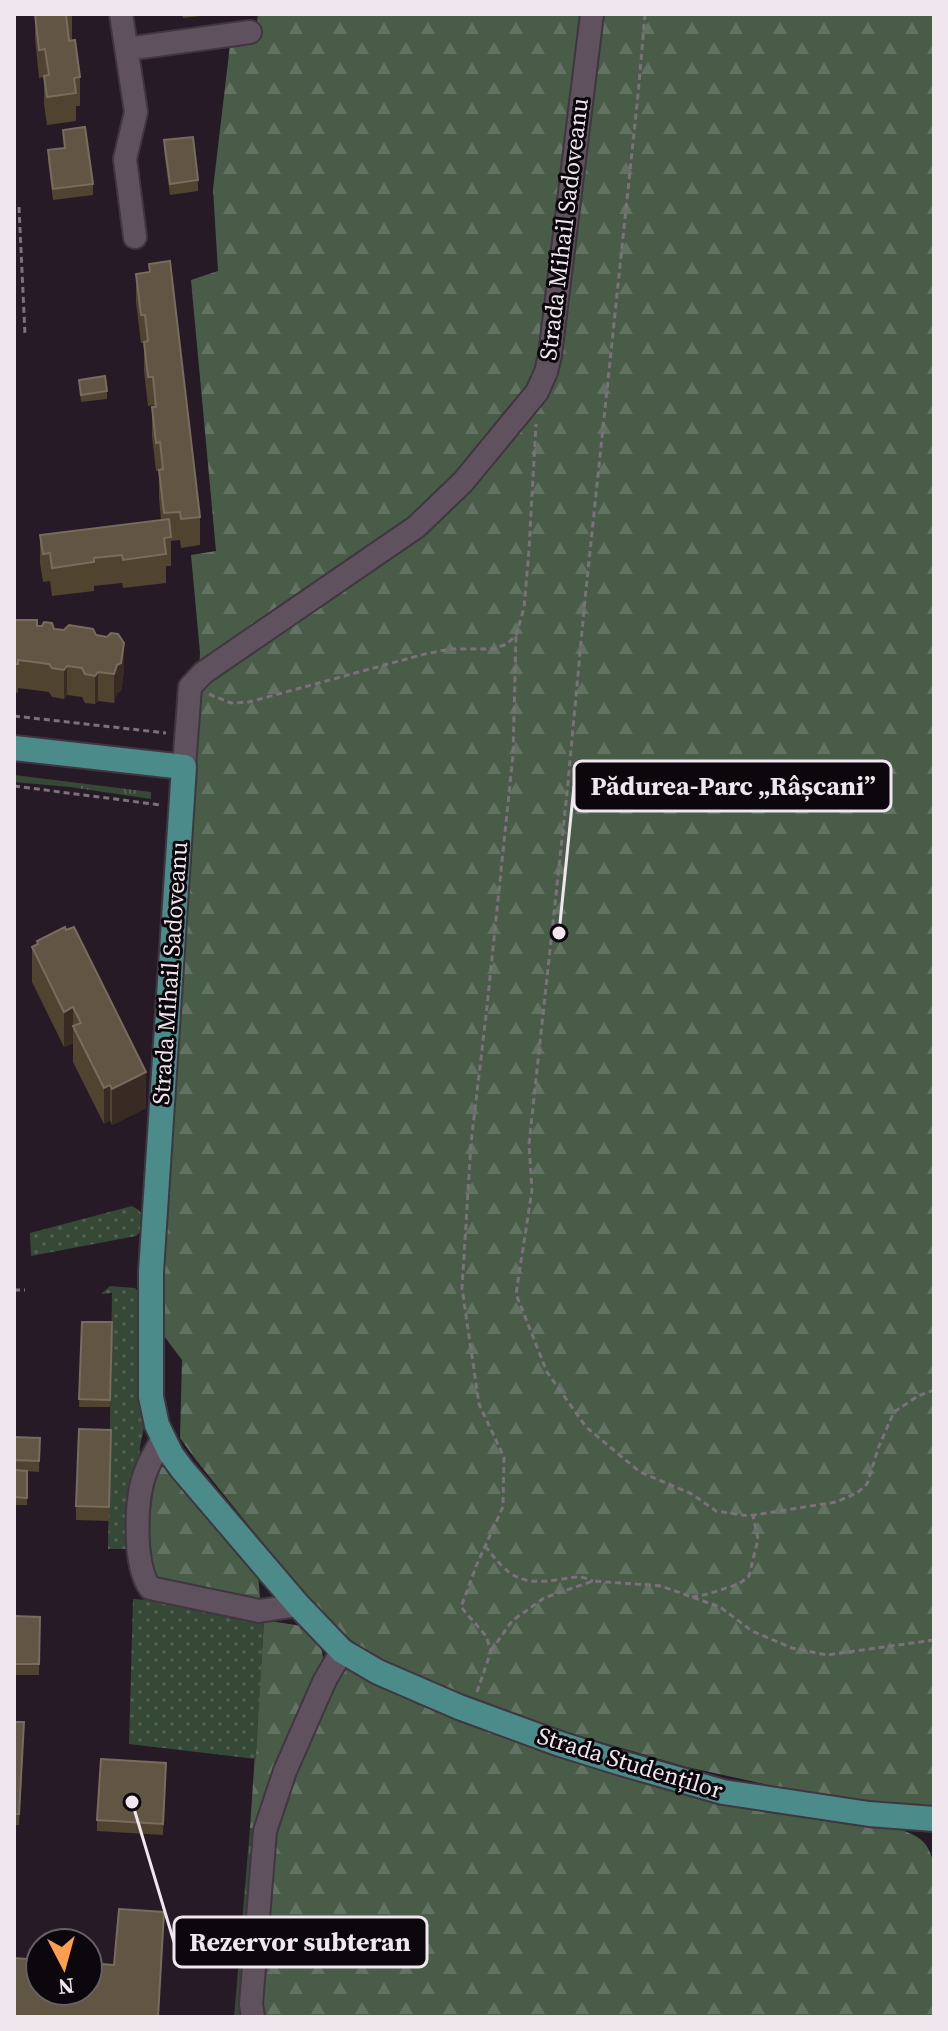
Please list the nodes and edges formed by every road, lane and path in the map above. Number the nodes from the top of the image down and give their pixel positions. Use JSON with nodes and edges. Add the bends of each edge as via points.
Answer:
{"nodes":[{"id":1,"x":121,"y":14,"type":"edge"},
{"id":2,"x":592,"y":14,"type":"edge"},
{"id":3,"x":645,"y":14,"type":"edge"},
{"id":4,"x":250,"y":32,"type":"dead end"},
{"id":5,"x":127,"y":49,"type":"junction"},
{"id":6,"x":19,"y":207,"type":"dead end"},
{"id":7,"x":14,"y":223,"type":"edge"},
{"id":8,"x":20,"y":226,"type":"junction"},
{"id":9,"x":135,"y":237,"type":"dead end"},
{"id":10,"x":21,"y":243,"type":"junction"},
{"id":11,"x":14,"y":244,"type":"edge"},
{"id":12,"x":25,"y":335,"type":"dead end"},
{"id":13,"x":536,"y":424,"type":"dead end"},
{"id":14,"x":516,"y":635,"type":"junction"},
{"id":15,"x":190,"y":687,"type":"junction"},
{"id":16,"x":14,"y":716,"type":"edge"},
{"id":17,"x":169,"y":733,"type":"dead end"},
{"id":18,"x":14,"y":748,"type":"edge"},
{"id":19,"x":184,"y":767,"type":"junction"},
{"id":20,"x":14,"y":786,"type":"edge"},
{"id":21,"x":153,"y":804,"type":"dead end"},
{"id":22,"x":14,"y":1290,"type":"edge"},
{"id":23,"x":25,"y":1290,"type":"dead end"},
{"id":24,"x":934,"y":1390,"type":"edge"},
{"id":25,"x":163,"y":1438,"type":"junction"},
{"id":26,"x":753,"y":1515,"type":"junction"},
{"id":27,"x":485,"y":1546,"type":"junction"},
{"id":28,"x":593,"y":1581,"type":"junction"},
{"id":29,"x":691,"y":1597,"type":"junction"},
{"id":30,"x":298,"y":1605,"type":"junction"},
{"id":31,"x":934,"y":1640,"type":"edge"},
{"id":32,"x":342,"y":1651,"type":"junction"},
{"id":33,"x":491,"y":1651,"type":"junction"},
{"id":34,"x":472,"y":1712,"type":"junction"},
{"id":35,"x":934,"y":1819,"type":"edge"},
{"id":36,"x":253,"y":2017,"type":"edge"}],
"edges":[{"from":1,"to":5,"type":"street"},
{"from":2,"to":15,"type":"street","name":"Strada Mihail Sadoveanu","via":[[550,355],[537,392],[463,482],[416,527]]},
{"from":3,"to":26,"type":"path","via":[[529,1144],[532,1190],[516,1294],[547,1372],[586,1427],[640,1472],[692,1494],[716,1511]]},
{"from":4,"to":5,"type":"street"},
{"from":5,"to":9,"type":"street","via":[[136,112],[125,159]]},
{"from":6,"to":8,"type":"path"},
{"from":7,"to":8,"type":"path"},
{"from":8,"to":10,"type":"path"},
{"from":10,"to":11,"type":"path"},
{"from":10,"to":12,"type":"path"},
{"from":13,"to":14,"type":"path","via":[[526,594]]},
{"from":14,"to":15,"type":"path","via":[[493,649],[425,654],[249,702],[231,703]]},
{"from":14,"to":27,"type":"path","via":[[513,755],[471,1143],[462,1288],[479,1404],[504,1457],[503,1507]]},
{"from":15,"to":19,"type":"street","name":"Strada Mihail Sadoveanu"},
{"from":16,"to":17,"type":"path"},
{"from":18,"to":19,"type":"main road"},
{"from":19,"to":25,"type":"main road","name":"Strada Mihail Sadoveanu","via":[[151,1272],[151,1397]]},
{"from":20,"to":21,"type":"path"},
{"from":22,"to":23,"type":"path"},
{"from":24,"to":26,"type":"path","via":[[894,1412],[867,1484],[857,1493],[836,1502]]},
{"from":25,"to":30,"type":"main road","name":"Strada Mihail Sadoveanu","via":[[182,1469]]},
{"from":25,"to":30,"type":"street","via":[[141,1486],[140,1558],[150,1588],[259,1611]]},
{"from":26,"to":29,"type":"path","via":[[758,1539],[749,1576],[739,1584]]},
{"from":27,"to":28,"type":"path","via":[[509,1575],[538,1583],[580,1576]]},
{"from":27,"to":33,"type":"path","via":[[461,1607],[486,1636]]},
{"from":28,"to":29,"type":"path","via":[[661,1586]]},
{"from":28,"to":33,"type":"path","via":[[544,1598],[512,1621]]},
{"from":29,"to":31,"type":"path","via":[[720,1607],[752,1631],[792,1648],[827,1655]]},
{"from":30,"to":32,"type":"main road","name":"Strada Mihail Sadoveanu"},
{"from":32,"to":34,"type":"main road","name":"Strada Studenților"},
{"from":32,"to":36,"type":"street","via":[[285,1771],[265,1831]]},
{"from":33,"to":34,"type":"path"},
{"from":34,"to":35,"type":"main road","name":"Strada Studenților","via":[[723,1792]]}]}
